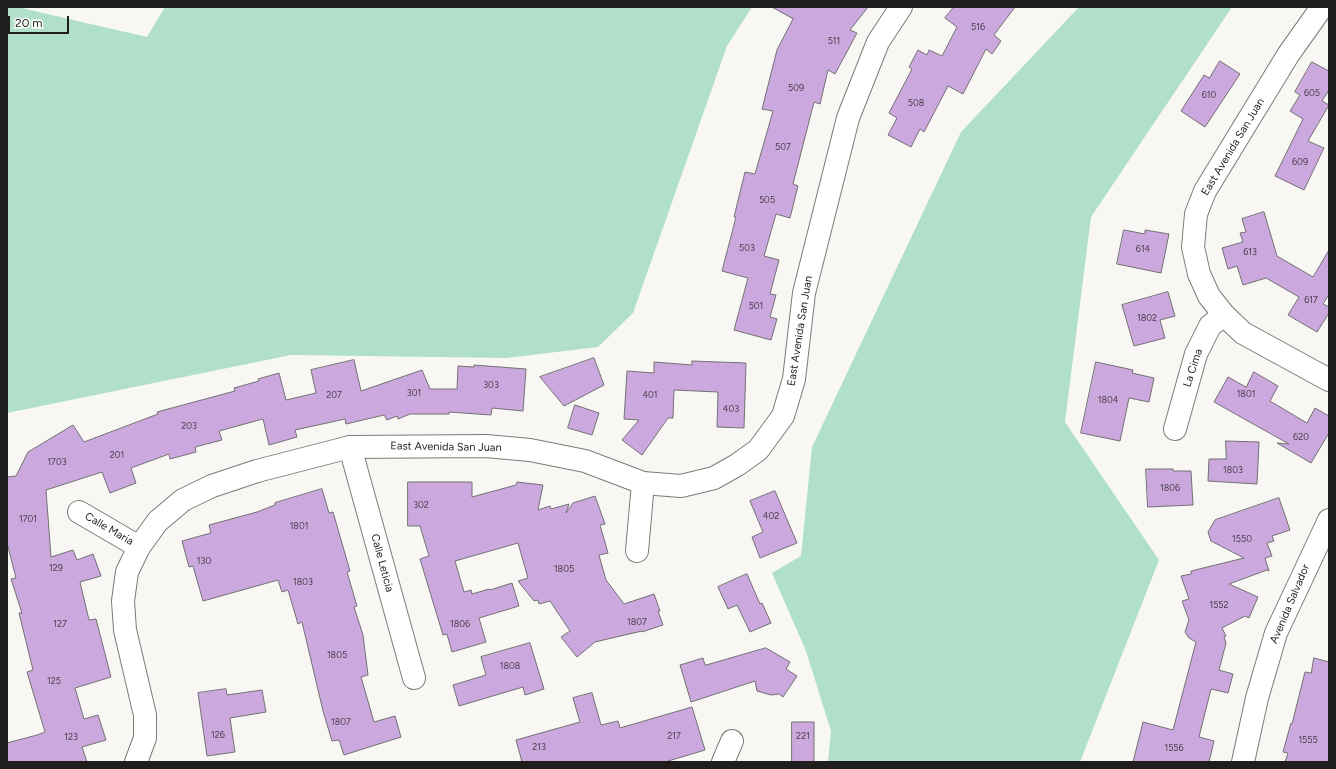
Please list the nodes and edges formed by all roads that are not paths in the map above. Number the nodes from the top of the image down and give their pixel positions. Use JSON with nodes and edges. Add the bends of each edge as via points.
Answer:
{"nodes":[{"id":1,"x":901,"y":7,"type":"edge"},
{"id":2,"x":1322,"y":7,"type":"edge"},
{"id":3,"x":1224,"y":315,"type":"junction"},
{"id":4,"x":1329,"y":380,"type":"edge"},
{"id":5,"x":1175,"y":430,"type":"dead end"},
{"id":6,"x":350,"y":447,"type":"junction"},
{"id":7,"x":642,"y":483,"type":"junction"},
{"id":8,"x":79,"y":512,"type":"dead end"},
{"id":9,"x":1329,"y":520,"type":"edge"},
{"id":10,"x":139,"y":547,"type":"junction"},
{"id":11,"x":637,"y":551,"type":"dead end"},
{"id":12,"x":414,"y":678,"type":"dead end"},
{"id":13,"x":732,"y":741,"type":"dead end"},
{"id":14,"x":136,"y":762,"type":"edge"},
{"id":15,"x":723,"y":762,"type":"edge"},
{"id":16,"x":1243,"y":762,"type":"edge"}],
"edges":[{"from":1,"to":7,"type":"street","name":"East Avenida San Juan","via":[[878,42],[848,118],[804,293],[794,379],[783,416],[758,450],[714,478],[681,486]]},
{"from":2,"to":3,"type":"street","name":"East Avenida San Juan","via":[[1288,55],[1205,191],[1196,214],[1193,247],[1199,274],[1209,296]]},
{"from":3,"to":4,"type":"street","name":"East Avenida San Juan","via":[[1243,333]]},
{"from":3,"to":5,"type":"street","name":"La Cima","via":[[1210,326],[1196,354]]},
{"from":6,"to":7,"type":"street","name":"East Avenida San Juan","via":[[486,446],[530,450],[585,461]]},
{"from":6,"to":10,"type":"street","name":"East Avenida San Juan","via":[[257,471],[212,486],[183,500],[158,521]]},
{"from":6,"to":12,"type":"street","name":"Calle Leticia"},
{"from":7,"to":11,"type":"street"},
{"from":8,"to":10,"type":"street","name":"Calle Maria"},
{"from":9,"to":16,"type":"street","name":"Avenida Salvador","via":[[1276,633],[1257,698]]},
{"from":10,"to":14,"type":"street","name":"East Avenida San Juan","via":[[128,572],[123,601],[125,630],[145,715],[145,738]]},
{"from":13,"to":15,"type":"street"}]}
